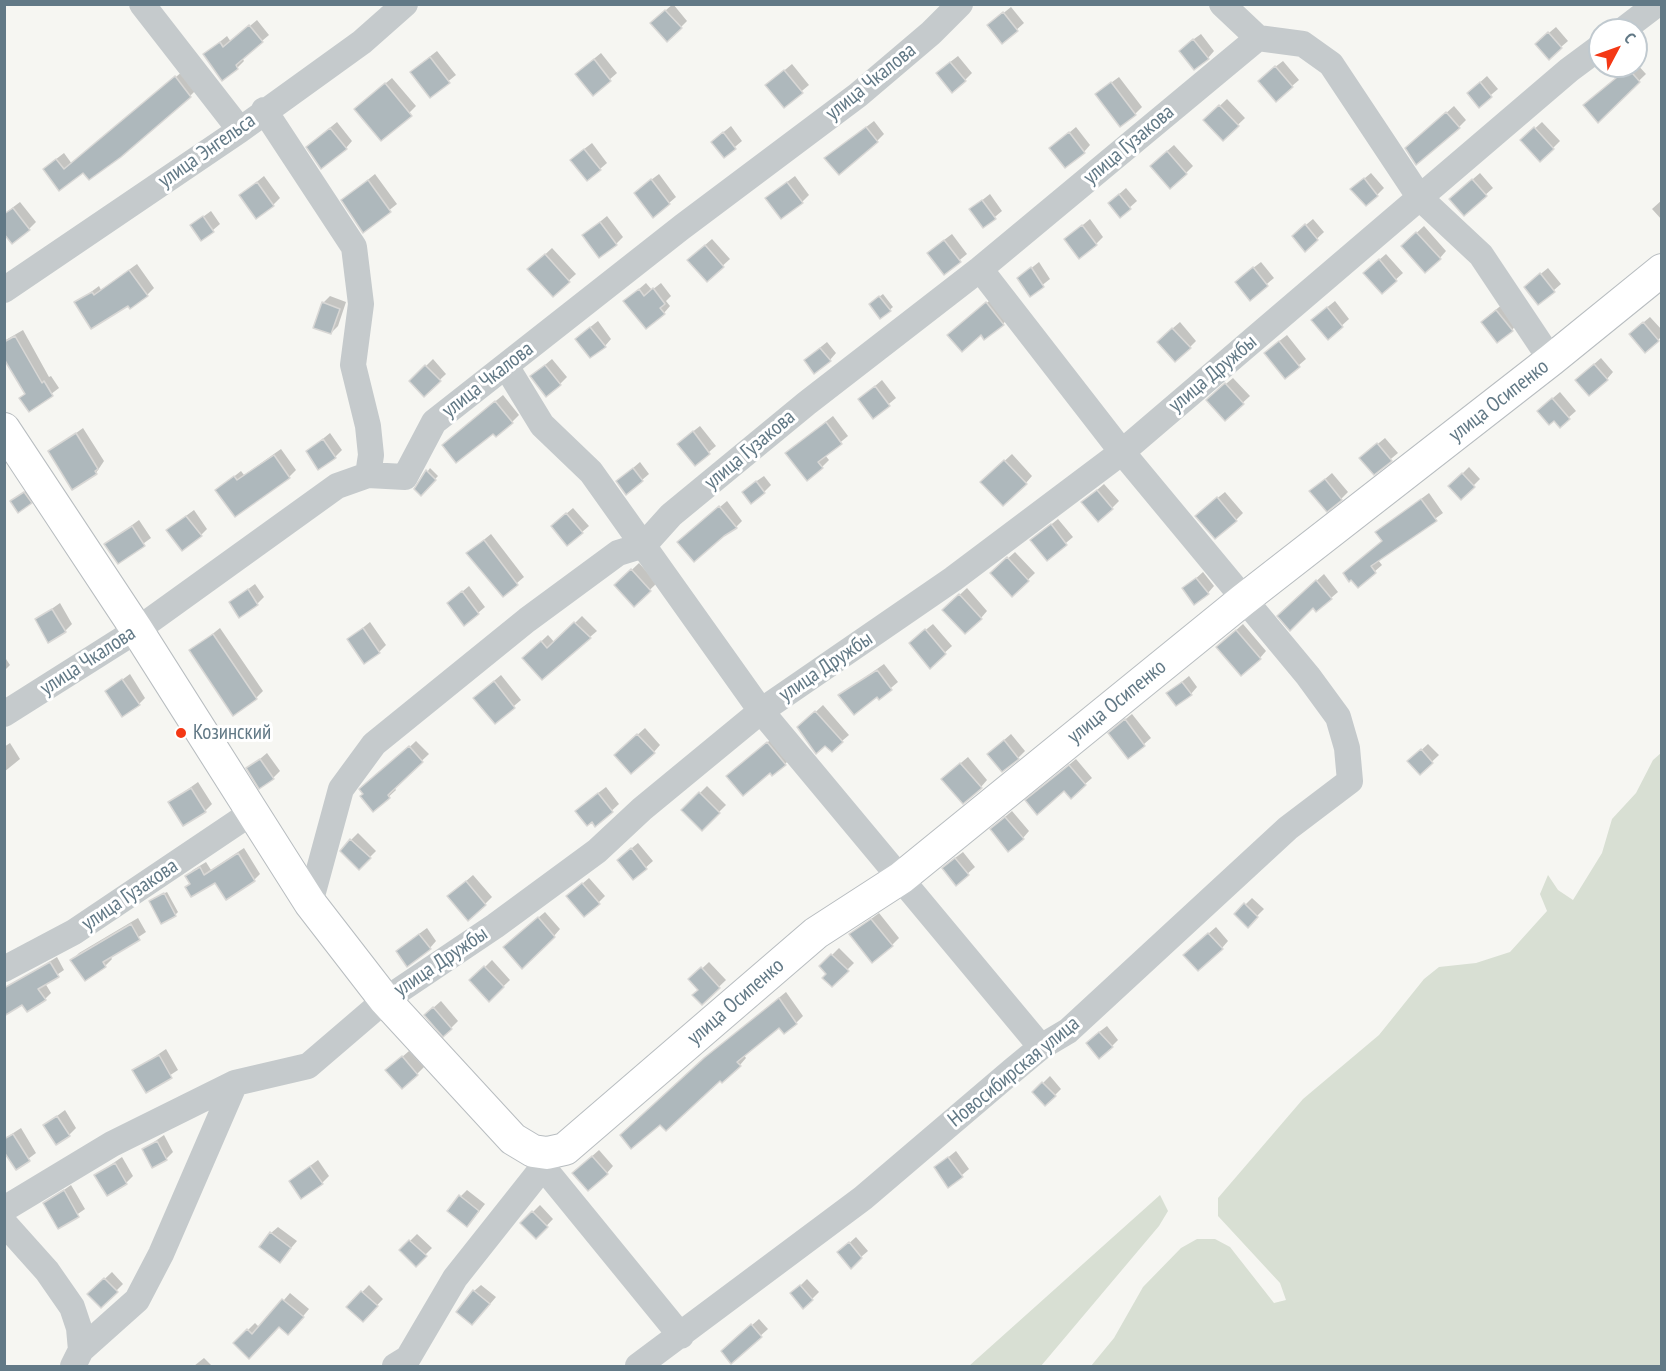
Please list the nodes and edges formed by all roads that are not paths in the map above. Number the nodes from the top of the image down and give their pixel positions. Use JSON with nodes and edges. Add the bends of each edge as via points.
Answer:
{"nodes":[{"id":1,"x":142,"y":4,"type":"edge"},
{"id":2,"x":405,"y":4,"type":"edge"},
{"id":3,"x":960,"y":4,"type":"edge"},
{"id":4,"x":1222,"y":4,"type":"edge"},
{"id":5,"x":1657,"y":4,"type":"edge"},
{"id":6,"x":1639,"y":18,"type":"edge"},
{"id":7,"x":1258,"y":38,"type":"junction"},
{"id":8,"x":1588,"y":57,"type":"edge"},
{"id":9,"x":264,"y":110,"type":"junction"},
{"id":10,"x":240,"y":130,"type":"junction"},
{"id":11,"x":1420,"y":198,"type":"junction"},
{"id":12,"x":980,"y":269,"type":"junction"},
{"id":13,"x":1662,"y":270,"type":"edge"},
{"id":14,"x":4,"y":290,"type":"edge"},
{"id":15,"x":1551,"y":360,"type":"junction"},
{"id":16,"x":506,"y":366,"type":"junction"},
{"id":17,"x":4,"y":429,"type":"edge"},
{"id":18,"x":1122,"y":452,"type":"junction"},
{"id":19,"x":368,"y":475,"type":"junction"},
{"id":20,"x":644,"y":545,"type":"junction"},
{"id":21,"x":1243,"y":600,"type":"junction"},
{"id":22,"x":137,"y":630,"type":"junction"},
{"id":23,"x":761,"y":711,"type":"junction"},
{"id":24,"x":4,"y":714,"type":"edge"},
{"id":25,"x":251,"y":813,"type":"junction"},
{"id":26,"x":901,"y":878,"type":"junction"},
{"id":27,"x":310,"y":903,"type":"junction"},
{"id":28,"x":4,"y":969,"type":"edge"},
{"id":29,"x":385,"y":1000,"type":"junction"},
{"id":30,"x":1041,"y":1047,"type":"junction"},
{"id":31,"x":235,"y":1083,"type":"junction"},
{"id":32,"x":545,"y":1160,"type":"junction"},
{"id":33,"x":4,"y":1209,"type":"edge"},
{"id":34,"x":4,"y":1223,"type":"edge"},
{"id":35,"x":681,"y":1336,"type":"junction"},
{"id":36,"x":77,"y":1358,"type":"edge"},
{"id":37,"x":406,"y":1364,"type":"edge"},
{"id":38,"x":638,"y":1366,"type":"edge"}],
"edges":[{"from":1,"to":10,"type":"street"},
{"from":2,"to":9,"type":"street","name":"улица Энгельса","via":[[362,42]]},
{"from":3,"to":16,"type":"street","name":"улица Чкалова","via":[[858,95]]},
{"from":4,"to":7,"type":"street"},
{"from":5,"to":6,"type":"street"},
{"from":7,"to":11,"type":"street","via":[[1303,44],[1331,64]]},
{"from":7,"to":12,"type":"street","name":"улица Гузакова"},
{"from":8,"to":11,"type":"street","name":"улица Дружбы"},
{"from":9,"to":10,"type":"street","name":"улица Энгельса"},
{"from":9,"to":19,"type":"street","via":[[354,247],[361,304],[353,365],[368,426]]},
{"from":10,"to":14,"type":"street","name":"улица Энгельса"},
{"from":11,"to":15,"type":"street","via":[[1481,255]]},
{"from":11,"to":18,"type":"street","name":"улица Дружбы"},
{"from":12,"to":18,"type":"street"},
{"from":12,"to":20,"type":"street","name":"улица Гузакова","via":[[807,403],[672,515]]},
{"from":13,"to":15,"type":"main road","name":"улица Осипенко"},
{"from":15,"to":21,"type":"main road","name":"улица Осипенко"},
{"from":16,"to":19,"type":"street","name":"улица Чкалова","via":[[434,422],[405,477]]},
{"from":16,"to":20,"type":"street","via":[[542,425],[591,472]]},
{"from":17,"to":22,"type":"main road"},
{"from":18,"to":21,"type":"street"},
{"from":18,"to":23,"type":"street","name":"улица Дружбы","via":[[953,579]]},
{"from":19,"to":22,"type":"street","name":"улица Чкалова","via":[[337,486]]},
{"from":20,"to":23,"type":"street"},
{"from":20,"to":27,"type":"street","name":"улица Гузакова","via":[[618,552],[374,744],[341,789]]},
{"from":21,"to":26,"type":"main road","name":"улица Осипенко"},
{"from":21,"to":30,"type":"street","name":"Новосибирская улица","via":[[1338,717],[1347,748],[1350,781],[1288,828],[1068,1031]]},
{"from":22,"to":24,"type":"street","name":"улица Чкалова"},
{"from":22,"to":25,"type":"main road"},
{"from":23,"to":26,"type":"street"},
{"from":23,"to":29,"type":"street","name":"улица Дружбы","via":[[597,851]]},
{"from":25,"to":27,"type":"main road"},
{"from":25,"to":28,"type":"street","name":"улица Гузакова","via":[[74,932]]},
{"from":26,"to":30,"type":"street"},
{"from":26,"to":32,"type":"main road","name":"улица Осипенко","via":[[816,933],[565,1149]]},
{"from":27,"to":29,"type":"main road"},
{"from":29,"to":31,"type":"street","name":"улица Дружбы","via":[[308,1066]]},
{"from":29,"to":32,"type":"main road","via":[[513,1139]]},
{"from":30,"to":35,"type":"street","name":"Новосибирская улица","via":[[863,1198]]},
{"from":31,"to":33,"type":"street","name":"улица Дружбы","via":[[112,1144]]},
{"from":31,"to":36,"type":"street","via":[[137,1300]]},
{"from":32,"to":35,"type":"street"},
{"from":32,"to":37,"type":"street","via":[[455,1278]]},
{"from":34,"to":36,"type":"street","via":[[47,1271],[72,1307],[79,1328]]},
{"from":35,"to":38,"type":"street","name":"Новосибирская улица"}]}
